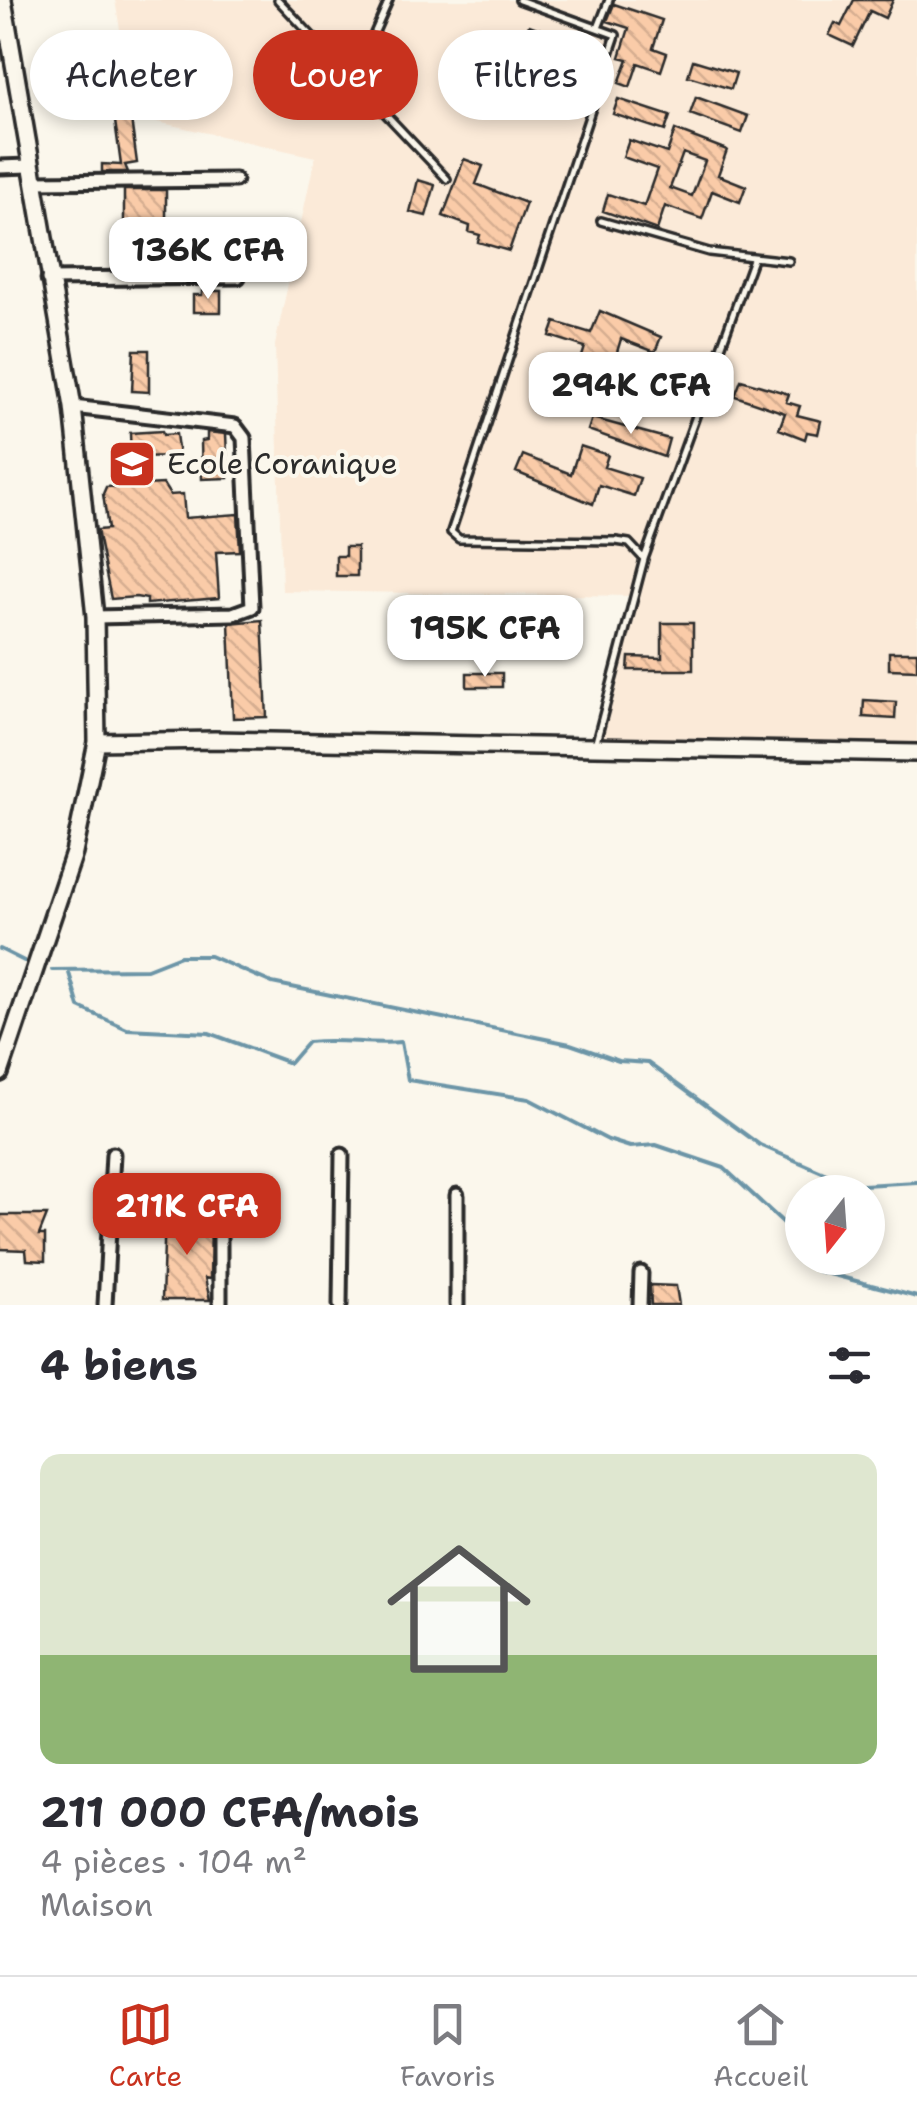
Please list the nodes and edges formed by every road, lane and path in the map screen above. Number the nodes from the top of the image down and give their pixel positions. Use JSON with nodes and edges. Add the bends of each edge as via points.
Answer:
{"nodes":[{"id":1,"x":2,"y":0,"type":"edge"},
{"id":2,"x":278,"y":0,"type":"edge"},
{"id":3,"x":389,"y":0,"type":"edge"},
{"id":4,"x":519,"y":0,"type":"edge"},
{"id":5,"x":609,"y":0,"type":"edge"},
{"id":6,"x":598,"y":28,"type":"junction"},
{"id":7,"x":307,"y":30,"type":"edge"},
{"id":8,"x":376,"y":30,"type":"edge"},
{"id":9,"x":5,"y":40,"type":"edge"},
{"id":10,"x":393,"y":120,"type":"edge"},
{"id":11,"x":0,"y":167,"type":"edge"},
{"id":12,"x":31,"y":174,"type":"junction"},
{"id":13,"x":448,"y":179,"type":"dead end"},
{"id":14,"x":235,"y":180,"type":"dead end"},
{"id":15,"x":601,"y":221,"type":"dead end"},
{"id":16,"x":753,"y":260,"type":"junction"},
{"id":17,"x":790,"y":261,"type":"dead end"},
{"id":18,"x":238,"y":277,"type":"dead end"},
{"id":19,"x":48,"y":279,"type":"junction"},
{"id":20,"x":73,"y":408,"type":"junction"},
{"id":21,"x":644,"y":560,"type":"junction"},
{"id":22,"x":96,"y":616,"type":"junction"},
{"id":23,"x":97,"y":742,"type":"junction"},
{"id":24,"x":594,"y":748,"type":"junction"},
{"id":25,"x":917,"y":753,"type":"edge"},
{"id":26,"x":0,"y":1073,"type":"edge"},
{"id":27,"x":113,"y":1154,"type":"dead end"},
{"id":28,"x":342,"y":1156,"type":"dead end"},
{"id":29,"x":457,"y":1195,"type":"dead end"},
{"id":30,"x":220,"y":1213,"type":"dead end"},
{"id":31,"x":641,"y":1272,"type":"dead end"},
{"id":32,"x":105,"y":1305,"type":"edge"},
{"id":33,"x":220,"y":1305,"type":"edge"},
{"id":34,"x":340,"y":1305,"type":"edge"},
{"id":35,"x":457,"y":1305,"type":"edge"},
{"id":36,"x":640,"y":1305,"type":"edge"}],
"edges":[{"from":1,"to":9,"type":"street"},
{"from":2,"to":7,"type":"lane"},
{"from":3,"to":8,"type":"lane"},
{"from":4,"to":6,"type":"lane"},
{"from":5,"to":6,"type":"lane"},
{"from":6,"to":21,"type":"lane","via":[[616,35],[451,532],[459,538],[616,540]]},
{"from":9,"to":12,"type":"street"},
{"from":10,"to":13,"type":"lane"},
{"from":11,"to":12,"type":"street"},
{"from":12,"to":14,"type":"street"},
{"from":12,"to":19,"type":"street"},
{"from":15,"to":16,"type":"lane"},
{"from":16,"to":17,"type":"lane"},
{"from":16,"to":21,"type":"lane"},
{"from":18,"to":19,"type":"street"},
{"from":19,"to":20,"type":"street"},
{"from":20,"to":22,"type":"street"},
{"from":20,"to":22,"type":"street","via":[[235,426],[244,438],[252,607],[232,614]]},
{"from":21,"to":24,"type":"lane"},
{"from":22,"to":23,"type":"street"},
{"from":23,"to":24,"type":"street"},
{"from":23,"to":26,"type":"street","via":[[74,854]]},
{"from":24,"to":25,"type":"street"},
{"from":27,"to":32,"type":"street"},
{"from":28,"to":34,"type":"street"},
{"from":29,"to":35,"type":"street"},
{"from":30,"to":33,"type":"street"},
{"from":31,"to":36,"type":"street"}]}
